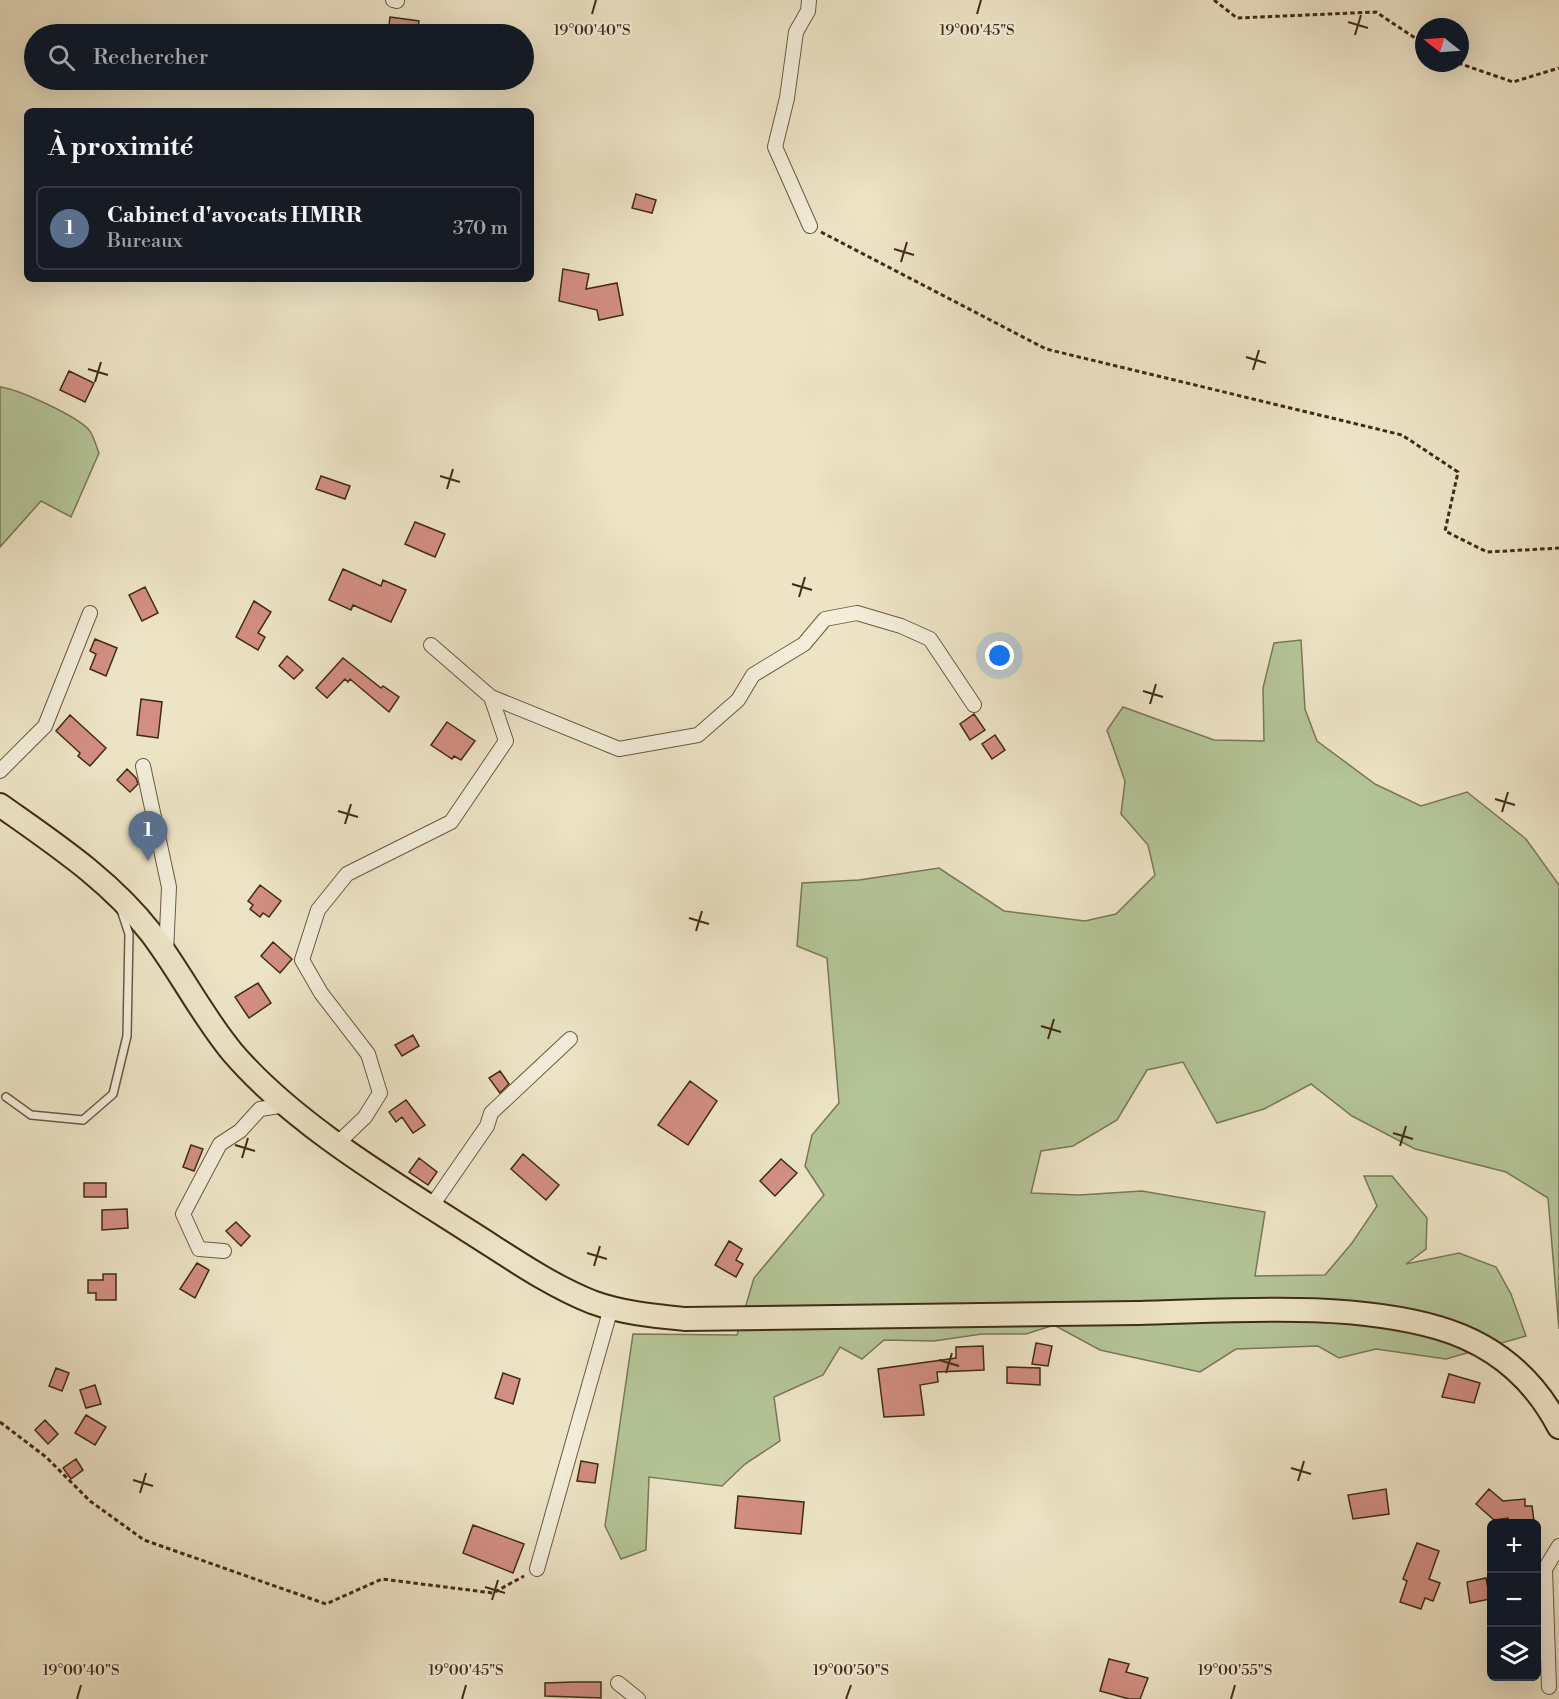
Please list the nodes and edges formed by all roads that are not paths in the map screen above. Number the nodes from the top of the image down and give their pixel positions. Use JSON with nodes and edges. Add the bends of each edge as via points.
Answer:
{"nodes":[{"id":1,"x":809,"y":0,"type":"edge"},
{"id":2,"x":810,"y":226,"type":"road end"},
{"id":3,"x":90,"y":613,"type":"dead end"},
{"id":4,"x":431,"y":645,"type":"dead end"},
{"id":5,"x":491,"y":697,"type":"junction"},
{"id":6,"x":974,"y":705,"type":"dead end"},
{"id":7,"x":143,"y":766,"type":"dead end"},
{"id":8,"x":0,"y":771,"type":"edge"},
{"id":9,"x":0,"y":805,"type":"edge"},
{"id":10,"x":114,"y":891,"type":"junction"},
{"id":11,"x":166,"y":954,"type":"junction"},
{"id":12,"x":570,"y":1039,"type":"dead end"},
{"id":13,"x":6,"y":1097,"type":"dead end"},
{"id":14,"x":286,"y":1105,"type":"junction"},
{"id":15,"x":338,"y":1143,"type":"junction"},
{"id":16,"x":431,"y":1207,"type":"junction"},
{"id":17,"x":224,"y":1251,"type":"dead end"},
{"id":18,"x":611,"y":1308,"type":"junction"},
{"id":19,"x":1559,"y":1427,"type":"edge"},
{"id":20,"x":1559,"y":1546,"type":"edge"},
{"id":21,"x":537,"y":1569,"type":"road end"},
{"id":22,"x":618,"y":1683,"type":"dead end"},
{"id":23,"x":1549,"y":1687,"type":"dead end"},
{"id":24,"x":638,"y":1699,"type":"edge"}],
"edges":[{"from":1,"to":2,"type":"street","via":[[808,11],[796,32],[787,98],[775,147]]},
{"from":3,"to":8,"type":"street","via":[[45,726]]},
{"from":4,"to":5,"type":"street"},
{"from":5,"to":6,"type":"street","via":[[619,749],[698,735],[738,700],[753,675],[804,644],[825,619],[857,613],[930,639]]},
{"from":5,"to":15,"type":"street","via":[[506,741],[451,822],[347,874],[318,910],[302,960],[321,993],[368,1054],[380,1093],[365,1117]]},
{"from":7,"to":11,"type":"street","via":[[169,886]]},
{"from":9,"to":10,"type":"main road","via":[[90,869]]},
{"from":10,"to":11,"type":"main road"},
{"from":10,"to":13,"type":"lane","via":[[129,934],[127,1036],[113,1094],[82,1120],[31,1114]]},
{"from":11,"to":14,"type":"main road","via":[[232,1053]]},
{"from":12,"to":16,"type":"street","via":[[491,1113],[487,1126]]},
{"from":14,"to":15,"type":"main road"},
{"from":14,"to":17,"type":"street","via":[[260,1108],[240,1131],[220,1144],[183,1214],[200,1249]]},
{"from":15,"to":16,"type":"main road"},
{"from":16,"to":18,"type":"main road","via":[[540,1276]]},
{"from":18,"to":19,"type":"main road","via":[[685,1319],[1260,1310],[1366,1315],[1440,1329],[1502,1358],[1526,1377]]},
{"from":18,"to":21,"type":"street"},
{"from":20,"to":23,"type":"street","via":[[1545,1569]]},
{"from":22,"to":24,"type":"street"}]}
